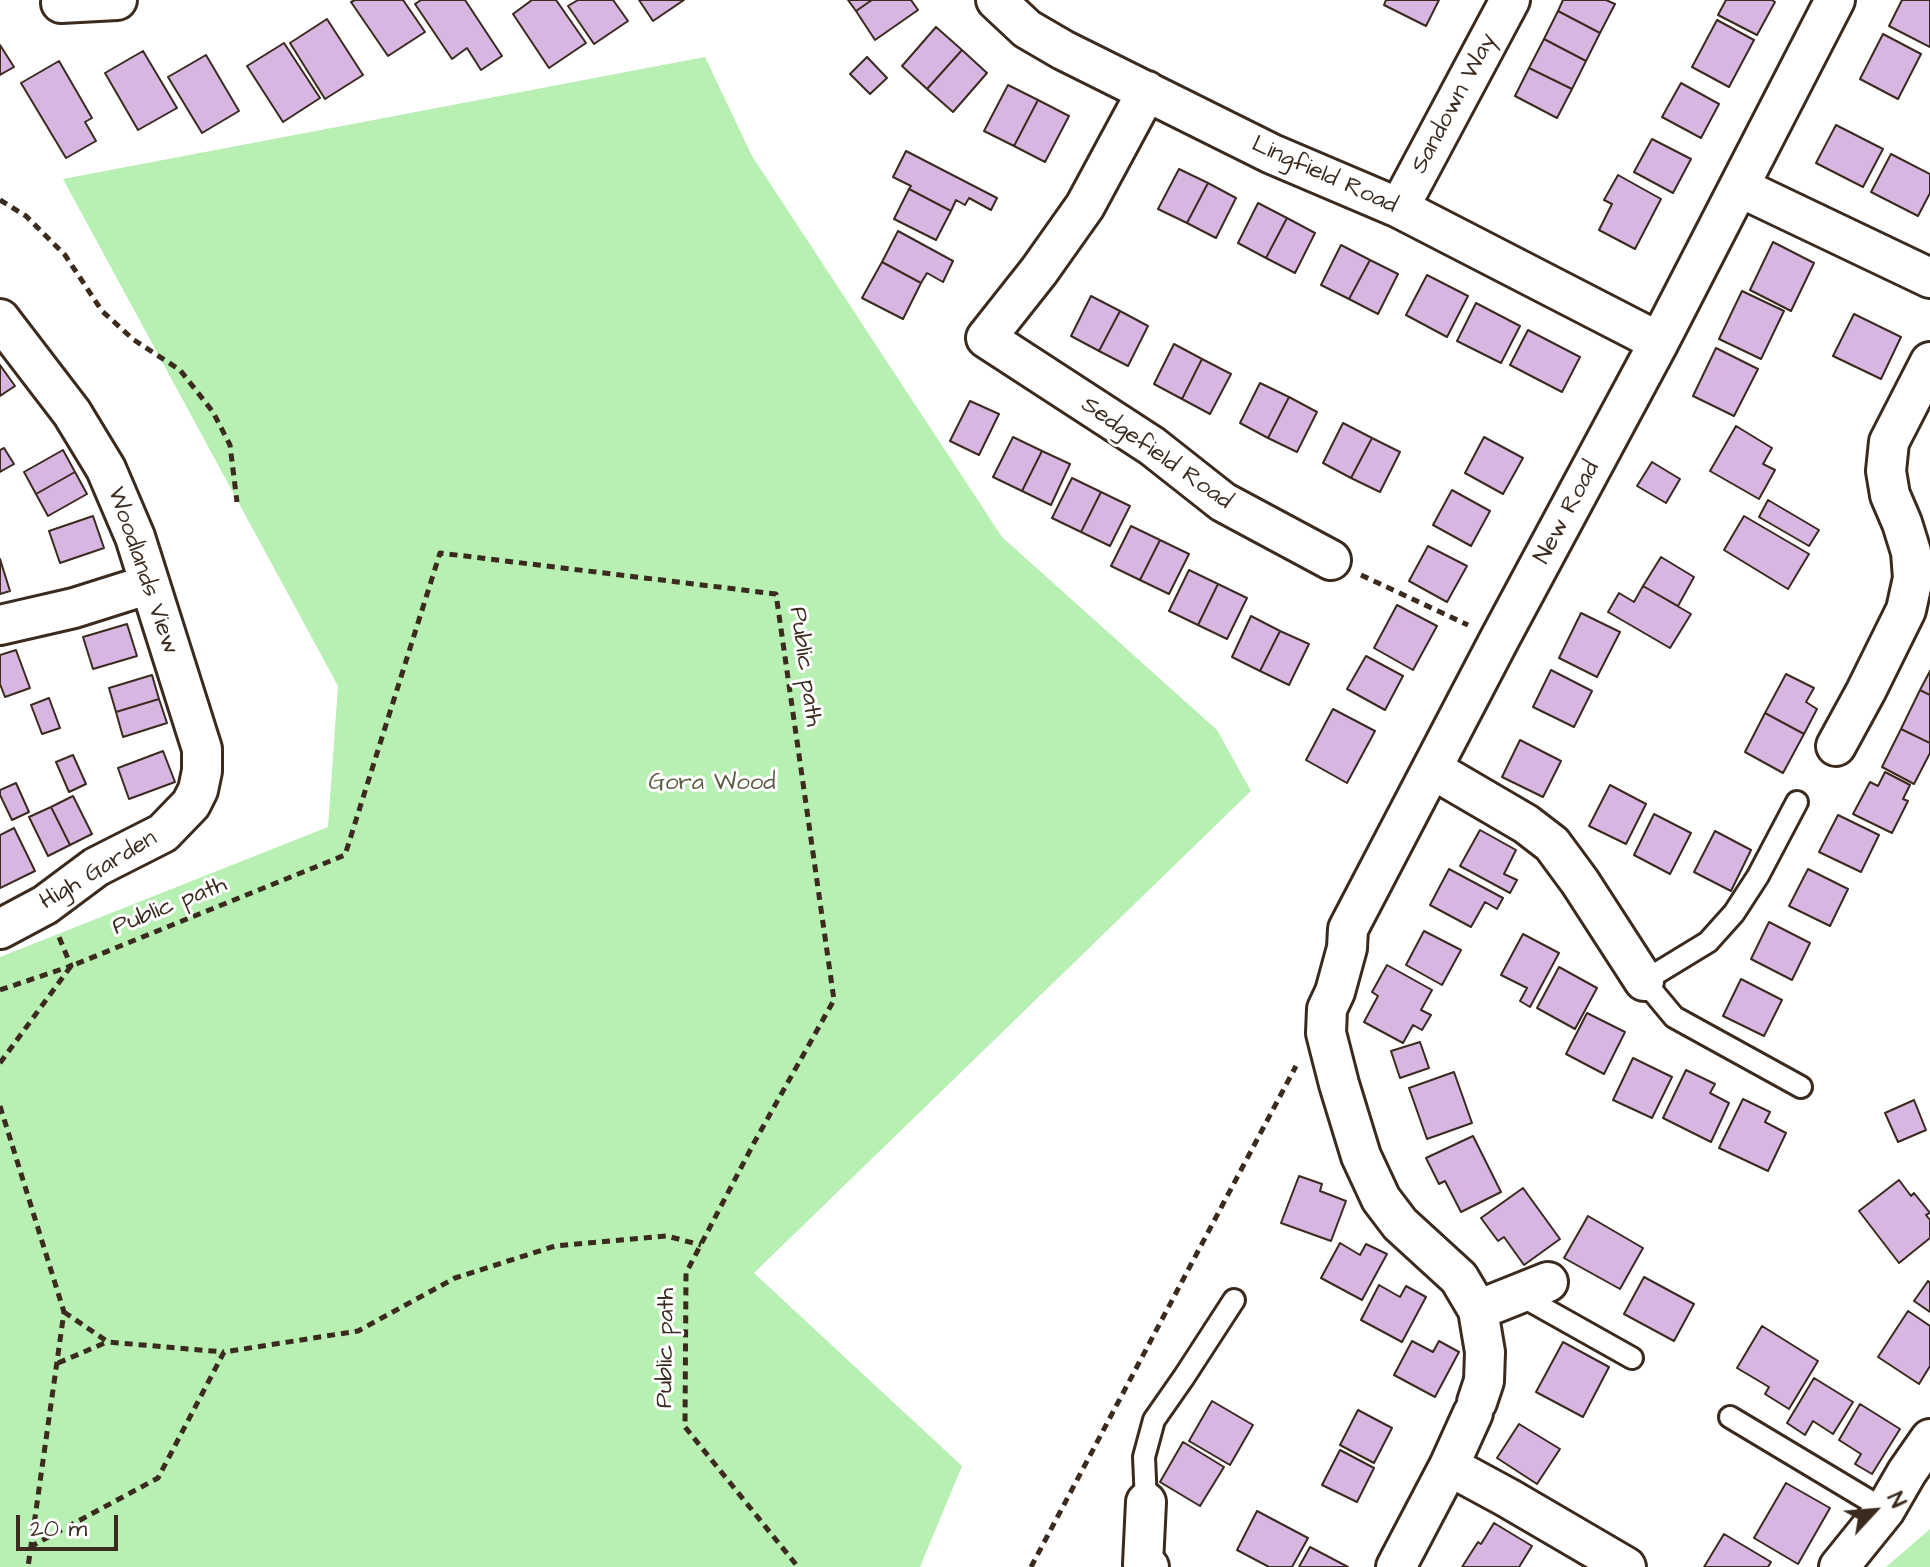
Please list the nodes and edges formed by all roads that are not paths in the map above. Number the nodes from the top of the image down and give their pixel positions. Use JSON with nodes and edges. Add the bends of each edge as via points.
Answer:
{"nodes":[{"id":1,"x":116,"y":0,"type":"edge"},
{"id":2,"x":996,"y":0,"type":"edge"},
{"id":3,"x":1510,"y":0,"type":"edge"},
{"id":4,"x":1835,"y":0,"type":"edge"},
{"id":5,"x":61,"y":3,"type":"dead end"},
{"id":6,"x":1147,"y":91,"type":"junction"},
{"id":7,"x":1739,"y":187,"type":"junction"},
{"id":8,"x":1399,"y":208,"type":"junction"},
{"id":9,"x":1930,"y":278,"type":"edge"},
{"id":10,"x":0,"y":319,"type":"edge"},
{"id":11,"x":1659,"y":342,"type":"junction"},
{"id":12,"x":1930,"y":362,"type":"edge"},
{"id":13,"x":1331,"y":560,"type":"road end"},
{"id":14,"x":150,"y":584,"type":"junction"},
{"id":15,"x":0,"y":625,"type":"edge"},
{"id":16,"x":1836,"y":746,"type":"dead end"},
{"id":17,"x":1432,"y":769,"type":"junction"},
{"id":18,"x":1797,"y":802,"type":"dead end"},
{"id":19,"x":191,"y":804,"type":"joint"},
{"id":20,"x":0,"y":929,"type":"edge"},
{"id":21,"x":1644,"y":981,"type":"junction"},
{"id":22,"x":1801,"y":1087,"type":"dead end"},
{"id":23,"x":1533,"y":1288,"type":"joint"},
{"id":24,"x":1234,"y":1300,"type":"dead end"},
{"id":25,"x":1478,"y":1310,"type":"junction"},
{"id":26,"x":1632,"y":1358,"type":"dead end"},
{"id":27,"x":1730,"y":1417,"type":"dead end"},
{"id":28,"x":1930,"y":1439,"type":"edge"},
{"id":29,"x":1449,"y":1466,"type":"junction"},
{"id":30,"x":1146,"y":1502,"type":"joint"},
{"id":31,"x":1885,"y":1510,"type":"junction"},
{"id":32,"x":1142,"y":1566,"type":"edge"},
{"id":33,"x":1396,"y":1567,"type":"edge"},
{"id":34,"x":1626,"y":1567,"type":"edge"},
{"id":35,"x":1839,"y":1567,"type":"edge"}],
"edges":[{"from":1,"to":5,"type":"street"},
{"from":2,"to":6,"type":"street","name":"Lingfield Road","via":[[1027,29]]},
{"from":3,"to":8,"type":"street","name":"Sandown Way"},
{"from":4,"to":7,"type":"street","name":"New Road"},
{"from":6,"to":8,"type":"street","name":"Lingfield Road","via":[[1272,154]]},
{"from":6,"to":13,"type":"street","name":"Sedgefield Road","via":[[1085,206],[1039,271],[971,331],[1152,446],[1223,502]]},
{"from":7,"to":9,"type":"street"},
{"from":7,"to":11,"type":"street","name":"New Road"},
{"from":8,"to":11,"type":"street","name":"Lingfield Road"},
{"from":10,"to":14,"type":"street","name":"Woodlands View","via":[[72,413],[106,469]]},
{"from":11,"to":17,"type":"street","name":"New Road"},
{"from":12,"to":16,"type":"street","via":[[1889,442],[1886,471],[1911,552],[1913,578],[1906,610]]},
{"from":14,"to":15,"type":"street"},
{"from":14,"to":19,"type":"street","name":"Woodlands View","via":[[202,749],[202,771]]},
{"from":17,"to":21,"type":"street","via":[[1552,844]]},
{"from":17,"to":25,"type":"street","name":"New Road","via":[[1348,929],[1326,1033],[1361,1156],[1381,1199],[1400,1224],[1459,1278]]},
{"from":18,"to":21,"type":"lane","via":[[1734,913],[1708,942]]},
{"from":19,"to":20,"type":"street","name":"High Garden","via":[[163,833],[96,867],[45,905]]},
{"from":21,"to":22,"type":"lane","via":[[1674,1017]]},
{"from":23,"to":25,"type":"street"},
{"from":23,"to":26,"type":"lane"},
{"from":24,"to":30,"type":"lane","via":[[1154,1420],[1144,1457]]},
{"from":25,"to":29,"type":"street","via":[[1484,1381]]},
{"from":27,"to":31,"type":"lane"},
{"from":28,"to":31,"type":"street"},
{"from":29,"to":33,"type":"street"},
{"from":29,"to":34,"type":"street"},
{"from":30,"to":32,"type":"street"},
{"from":31,"to":35,"type":"street"}]}
